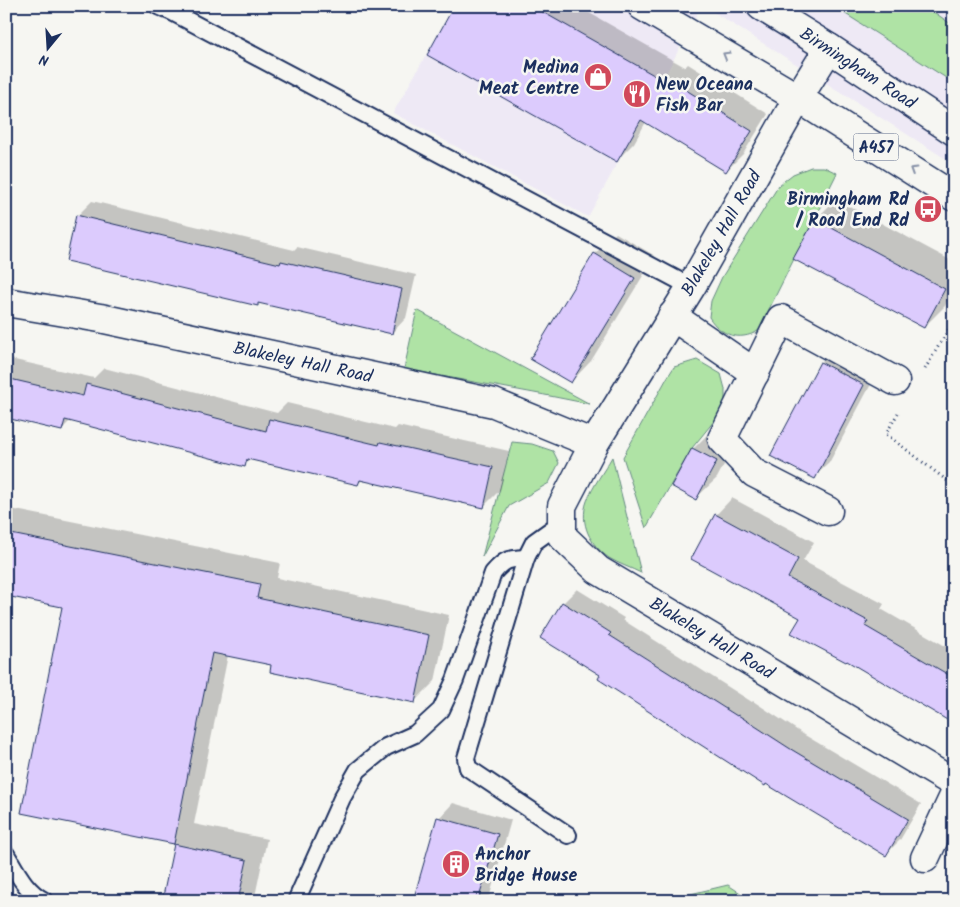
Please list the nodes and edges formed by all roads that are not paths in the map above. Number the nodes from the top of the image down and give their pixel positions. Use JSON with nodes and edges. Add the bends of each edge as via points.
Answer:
{"nodes":[{"id":1,"x":158,"y":6,"type":"edge"},
{"id":2,"x":642,"y":6,"type":"edge"},
{"id":3,"x":761,"y":6,"type":"edge"},
{"id":4,"x":830,"y":48,"type":"junction"},
{"id":5,"x":798,"y":98,"type":"junction"},
{"id":6,"x":954,"y":131,"type":"edge"},
{"id":7,"x":954,"y":197,"type":"edge"},
{"id":8,"x":691,"y":287,"type":"junction"},
{"id":9,"x":6,"y":302,"type":"edge"},
{"id":10,"x":672,"y":316,"type":"junction"},
{"id":11,"x":755,"y":373,"type":"junction"},
{"id":12,"x":907,"y":379,"type":"road end"},
{"id":13,"x":594,"y":444,"type":"junction"},
{"id":14,"x":828,"y":511,"type":"dead end"},
{"id":15,"x":562,"y":522,"type":"junction"},
{"id":16,"x":526,"y":558,"type":"junction"},
{"id":17,"x":954,"y":783,"type":"edge"},
{"id":18,"x":954,"y":796,"type":"edge"},
{"id":19,"x":568,"y":835,"type":"dead end"},
{"id":20,"x":6,"y":854,"type":"edge"},
{"id":21,"x":925,"y":858,"type":"dead end"},
{"id":22,"x":45,"y":901,"type":"edge"},
{"id":23,"x":296,"y":901,"type":"edge"}],
"edges":[{"from":1,"to":8,"type":"lane"},
{"from":5,"to":2,"type":"street","number":"A457","one_way":true},
{"from":3,"to":4,"type":"street","name":"Birmingham Road"},
{"from":4,"to":5,"type":"street","name":"Blakeley Hall Road"},
{"from":4,"to":6,"type":"street","name":"Birmingham Road"},
{"from":7,"to":5,"type":"street","number":"A457","one_way":true},
{"from":5,"to":8,"type":"street","name":"Blakeley Hall Road"},
{"from":8,"to":10,"type":"street","name":"Blakeley Hall Road"},
{"from":9,"to":13,"type":"street","name":"Blakeley Hall Road","via":[[110,320],[494,403]]},
{"from":10,"to":11,"type":"street"},
{"from":10,"to":13,"type":"street","name":"Blakeley Hall Road"},
{"from":11,"to":12,"type":"street","via":[[781,319]]},
{"from":11,"to":14,"type":"street","via":[[722,440],[754,472]]},
{"from":13,"to":15,"type":"street","name":"Blakeley Hall Road","via":[[562,506]]},
{"from":15,"to":16,"type":"lane","via":[[534,542]]},
{"from":15,"to":17,"type":"street","name":"Blakeley Hall Road","via":[[562,536],[598,570]]},
{"from":16,"to":19,"type":"lane","via":[[466,758],[468,768]]},
{"from":16,"to":23,"type":"lane","via":[[502,562],[493,573],[441,710],[415,734],[386,747],[358,770]]},
{"from":18,"to":21,"type":"street"},
{"from":20,"to":22,"type":"lane","via":[[20,879]]}]}
